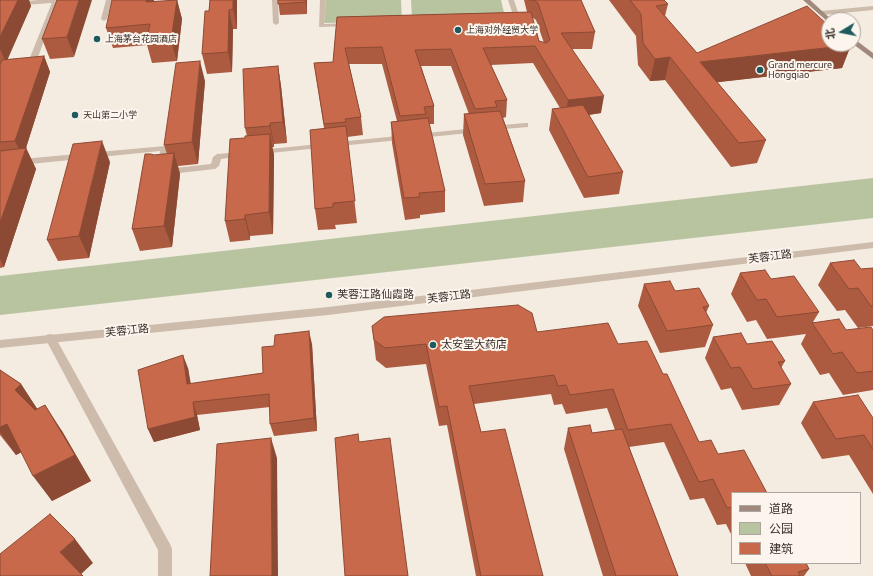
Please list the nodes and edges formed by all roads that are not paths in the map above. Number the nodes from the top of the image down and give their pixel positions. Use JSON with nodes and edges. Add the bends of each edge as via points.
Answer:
{"nodes":[{"id":1,"x":3,"y":0,"type":"edge"},
{"id":2,"x":59,"y":0,"type":"edge"},
{"id":3,"x":109,"y":0,"type":"edge"},
{"id":4,"x":275,"y":0,"type":"edge"},
{"id":5,"x":323,"y":0,"type":"edge"},
{"id":6,"x":511,"y":0,"type":"edge"},
{"id":7,"x":806,"y":0,"type":"edge"},
{"id":8,"x":0,"y":6,"type":"edge"},
{"id":9,"x":873,"y":8,"type":"edge"},
{"id":10,"x":821,"y":12,"type":"joint"},
{"id":11,"x":104,"y":19,"type":"dead end"},
{"id":12,"x":509,"y":20,"type":"edge"},
{"id":13,"x":517,"y":20,"type":"junction"},
{"id":14,"x":532,"y":20,"type":"edge"},
{"id":15,"x":276,"y":23,"type":"dead end"},
{"id":16,"x":360,"y":25,"type":"edge"},
{"id":17,"x":861,"y":47,"type":"edge"},
{"id":18,"x":873,"y":57,"type":"edge"},
{"id":19,"x":33,"y":60,"type":"edge"},
{"id":20,"x":525,"y":125,"type":"dead end"},
{"id":21,"x":0,"y":164,"type":"edge"},
{"id":22,"x":873,"y":245,"type":"edge"},
{"id":23,"x":50,"y":338,"type":"junction"},
{"id":24,"x":0,"y":344,"type":"edge"},
{"id":25,"x":165,"y":576,"type":"edge"}],
"edges":[{"from":1,"to":8,"type":"street"},
{"from":2,"to":8,"type":"street"},
{"from":2,"to":19,"type":"street"},
{"from":3,"to":11,"type":"street"},
{"from":4,"to":15,"type":"street"},
{"from":5,"to":16,"type":"street","via":[[321,26]]},
{"from":6,"to":13,"type":"street"},
{"from":7,"to":10,"type":"main road"},
{"from":9,"to":10,"type":"street"},
{"from":12,"to":13,"type":"street"},
{"from":13,"to":14,"type":"street"},
{"from":17,"to":18,"type":"main road"},
{"from":20,"to":21,"type":"street","via":[[217,157],[216,166],[161,172],[165,148]]},
{"from":22,"to":23,"type":"street","name":"芙蓉江路","via":[[328,311]]},
{"from":23,"to":24,"type":"street","name":"芙蓉江路"},
{"from":23,"to":25,"type":"street","via":[[165,549]]}]}
